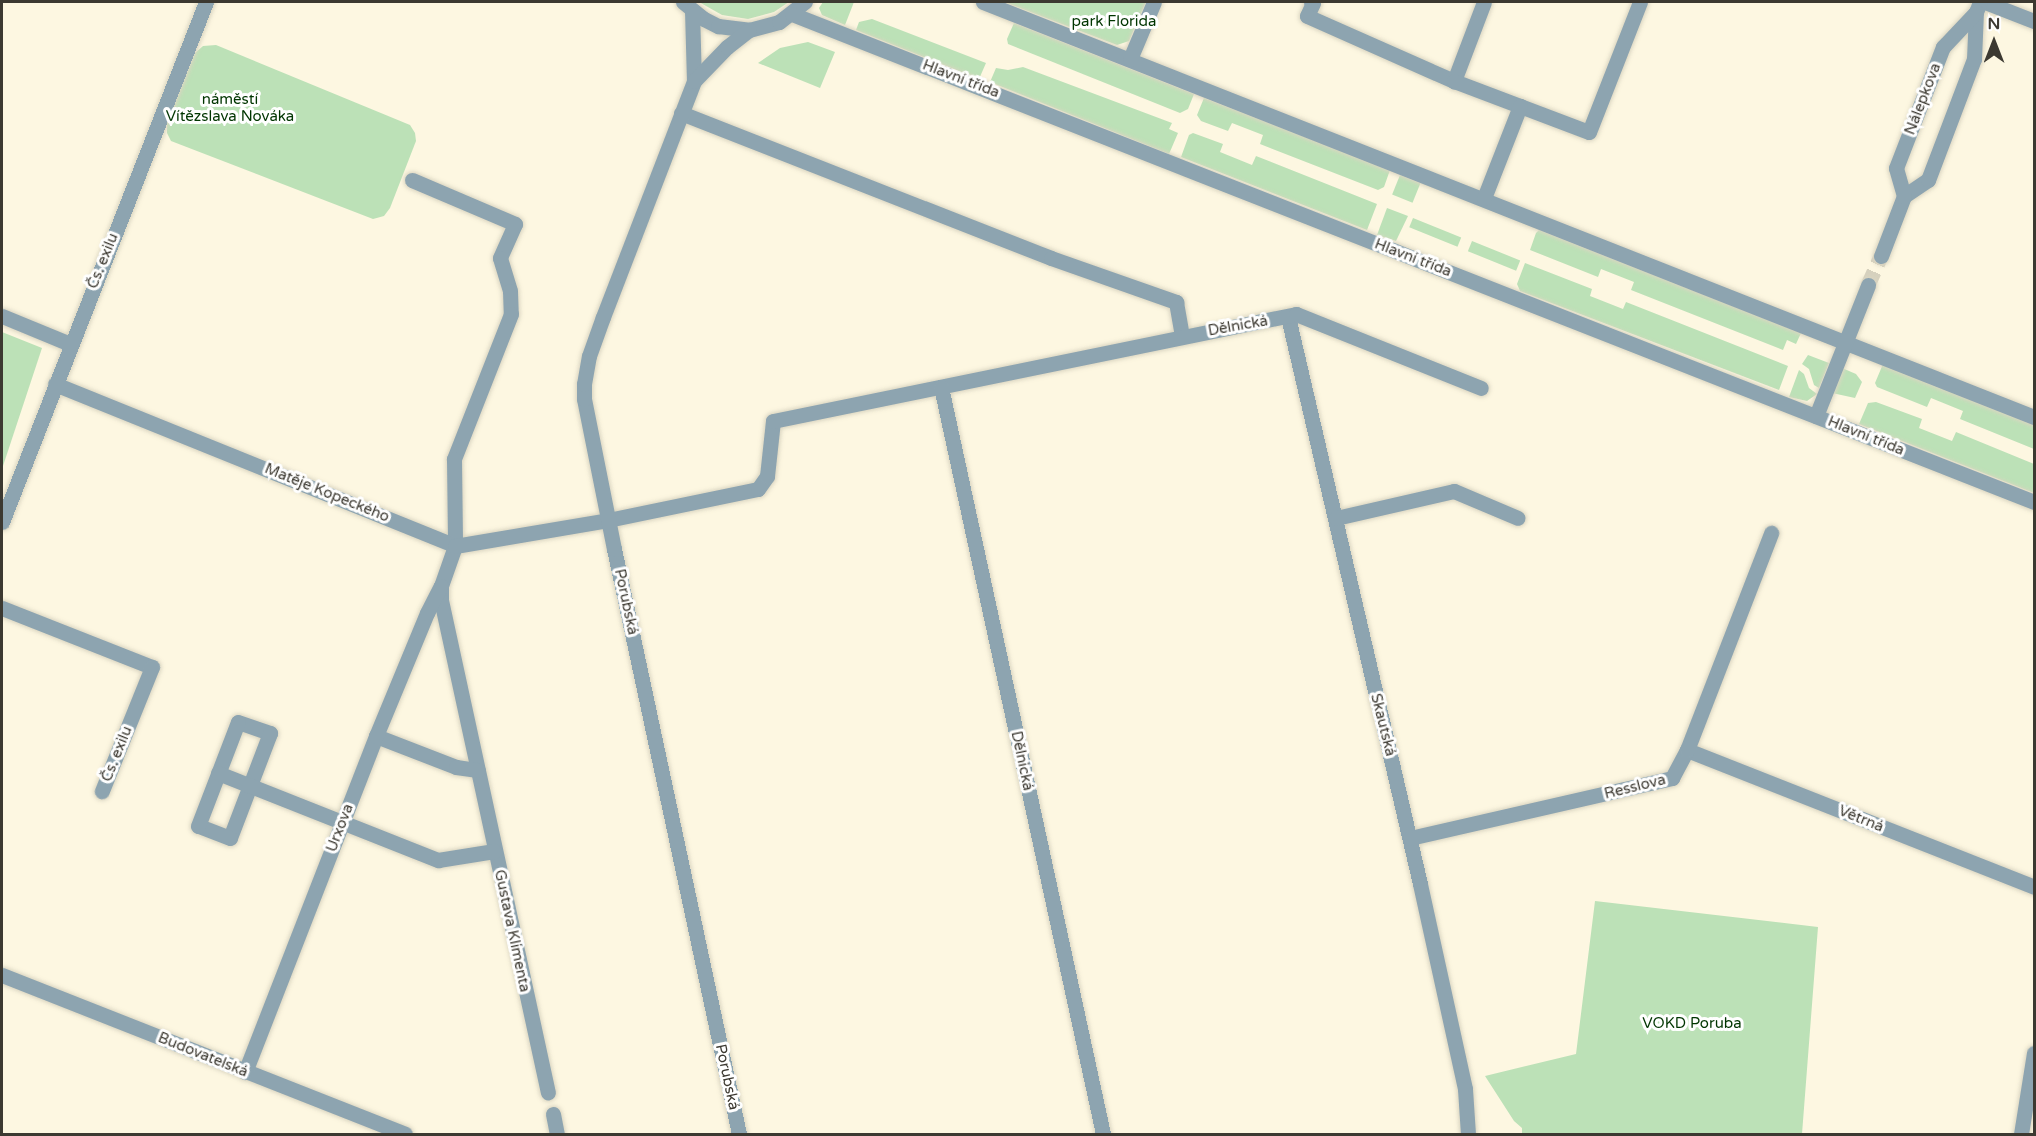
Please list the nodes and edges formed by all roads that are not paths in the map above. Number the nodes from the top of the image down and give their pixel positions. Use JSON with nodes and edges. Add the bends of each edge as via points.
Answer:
{"nodes":[{"id":1,"x":206,"y":2,"type":"edge"},
{"id":2,"x":805,"y":2,"type":"edge"},
{"id":3,"x":984,"y":2,"type":"edge"},
{"id":4,"x":1154,"y":2,"type":"edge"},
{"id":5,"x":1311,"y":2,"type":"edge"},
{"id":6,"x":1484,"y":2,"type":"edge"},
{"id":7,"x":1640,"y":2,"type":"edge"},
{"id":8,"x":1980,"y":5,"type":"edge"},
{"id":9,"x":688,"y":6,"type":"edge"},
{"id":10,"x":792,"y":14,"type":"junction"},
{"id":11,"x":2034,"y":21,"type":"edge"},
{"id":12,"x":749,"y":30,"type":"junction"},
{"id":13,"x":1130,"y":59,"type":"junction"},
{"id":14,"x":694,"y":81,"type":"junction"},
{"id":15,"x":1454,"y":81,"type":"junction"},
{"id":16,"x":1521,"y":106,"type":"junction"},
{"id":17,"x":681,"y":113,"type":"junction"},
{"id":18,"x":412,"y":180,"type":"dead end"},
{"id":19,"x":1904,"y":196,"type":"junction"},
{"id":20,"x":1484,"y":198,"type":"junction"},
{"id":21,"x":1881,"y":256,"type":"tunnel mouth"},
{"id":22,"x":1868,"y":285,"type":"tunnel mouth"},
{"id":23,"x":2,"y":316,"type":"edge"},
{"id":24,"x":1288,"y":317,"type":"junction"},
{"id":25,"x":1182,"y":336,"type":"junction"},
{"id":26,"x":1845,"y":341,"type":"junction"},
{"id":27,"x":70,"y":344,"type":"junction"},
{"id":28,"x":55,"y":384,"type":"junction"},
{"id":29,"x":940,"y":387,"type":"junction"},
{"id":30,"x":1481,"y":388,"type":"dead end"},
{"id":31,"x":1816,"y":416,"type":"junction"},
{"id":32,"x":2034,"y":417,"type":"edge"},
{"id":33,"x":2034,"y":502,"type":"edge"},
{"id":34,"x":1336,"y":518,"type":"junction"},
{"id":35,"x":1518,"y":518,"type":"dead end"},
{"id":36,"x":608,"y":520,"type":"junction"},
{"id":37,"x":2,"y":522,"type":"edge"},
{"id":38,"x":1771,"y":533,"type":"dead end"},
{"id":39,"x":455,"y":546,"type":"junction"},
{"id":40,"x":441,"y":586,"type":"junction"},
{"id":41,"x":2,"y":608,"type":"edge"},
{"id":42,"x":376,"y":735,"type":"junction"},
{"id":43,"x":1688,"y":750,"type":"junction"},
{"id":44,"x":478,"y":770,"type":"junction"},
{"id":45,"x":218,"y":773,"type":"junction"},
{"id":46,"x":250,"y":786,"type":"junction"},
{"id":47,"x":102,"y":791,"type":"dead end"},
{"id":48,"x":342,"y":823,"type":"junction"},
{"id":49,"x":1410,"y":838,"type":"junction"},
{"id":50,"x":494,"y":851,"type":"junction"},
{"id":51,"x":2034,"y":887,"type":"edge"},
{"id":52,"x":2,"y":975,"type":"edge"},
{"id":53,"x":2034,"y":1053,"type":"edge"},
{"id":54,"x":245,"y":1072,"type":"junction"},
{"id":55,"x":548,"y":1092,"type":"dead end"},
{"id":56,"x":553,"y":1114,"type":"dead end"},
{"id":57,"x":405,"y":1134,"type":"edge"},
{"id":58,"x":557,"y":1134,"type":"edge"},
{"id":59,"x":739,"y":1134,"type":"edge"},
{"id":60,"x":1103,"y":1134,"type":"edge"},
{"id":61,"x":1468,"y":1134,"type":"edge"},
{"id":62,"x":2022,"y":1134,"type":"edge"}],
"edges":[{"from":1,"to":27,"type":"street","name":"Čs. exilu"},
{"from":2,"to":10,"type":"street"},
{"from":3,"to":13,"type":"street"},
{"from":4,"to":13,"type":"street"},
{"from":5,"to":15,"type":"street","via":[[1307,16]]},
{"from":6,"to":15,"type":"street"},
{"from":7,"to":16,"type":"street","via":[[1589,132]]},
{"from":8,"to":11,"type":"street"},
{"from":8,"to":19,"type":"street","via":[[1974,59],[1928,180]]},
{"from":8,"to":19,"type":"street","name":"Nálepkova","via":[[1943,47],[1896,168]]},
{"from":9,"to":12,"type":"street","via":[[718,26]]},
{"from":9,"to":14,"type":"street","name":"Porubská"},
{"from":10,"to":12,"type":"street","via":[[772,25]]},
{"from":10,"to":31,"type":"street","name":"Hlavní třída"},
{"from":12,"to":14,"type":"street","name":"Porubská"},
{"from":13,"to":20,"type":"street"},
{"from":14,"to":17,"type":"street","name":"Porubská"},
{"from":15,"to":16,"type":"street"},
{"from":16,"to":20,"type":"street"},
{"from":17,"to":25,"type":"street","via":[[1051,258],[1176,302]]},
{"from":17,"to":36,"type":"street","name":"Porubská","via":[[586,370],[584,399]]},
{"from":18,"to":39,"type":"street","name":"Gustava Klimenta","via":[[515,224],[500,258],[510,291],[511,314],[454,459]]},
{"from":19,"to":21,"type":"street"},
{"from":20,"to":26,"type":"street"},
{"from":22,"to":26,"type":"street"},
{"from":23,"to":27,"type":"street"},
{"from":24,"to":25,"type":"street","name":"Dělnická"},
{"from":24,"to":30,"type":"street","via":[[1305,318]]},
{"from":24,"to":34,"type":"street","name":"Skautská"},
{"from":25,"to":29,"type":"street","name":"Dělnická"},
{"from":26,"to":31,"type":"street"},
{"from":26,"to":32,"type":"street"},
{"from":27,"to":28,"type":"street","name":"Čs. exilu"},
{"from":28,"to":37,"type":"street","name":"Čs. exilu"},
{"from":28,"to":39,"type":"street","name":"Matěje Kopeckého"},
{"from":29,"to":36,"type":"street","name":"Dělnická","via":[[773,421],[767,476],[758,489]]},
{"from":29,"to":60,"type":"street","name":"Dělnická"},
{"from":31,"to":33,"type":"street","name":"Hlavní třída"},
{"from":34,"to":35,"type":"street","via":[[1454,491]]},
{"from":34,"to":49,"type":"street","name":"Skautská"},
{"from":36,"to":39,"type":"street"},
{"from":36,"to":59,"type":"street","name":"Porubská"},
{"from":38,"to":43,"type":"street","name":"Resslova"},
{"from":39,"to":40,"type":"street","name":"Gustava Klimenta"},
{"from":40,"to":42,"type":"street","name":"Urxova"},
{"from":40,"to":44,"type":"street","name":"Gustava Klimenta","via":[[442,612]]},
{"from":41,"to":47,"type":"street","name":"Čs. exilu","via":[[152,667]]},
{"from":42,"to":44,"type":"street","via":[[456,767]]},
{"from":42,"to":48,"type":"street","name":"Urxova"},
{"from":43,"to":49,"type":"street","name":"Resslova","via":[[1672,778]]},
{"from":43,"to":51,"type":"street","name":"Větrná"},
{"from":44,"to":50,"type":"street","name":"Gustava Klimenta"},
{"from":45,"to":46,"type":"street"},
{"from":45,"to":46,"type":"street","via":[[238,722],[270,734]]},
{"from":45,"to":46,"type":"street","via":[[198,826],[230,838]]},
{"from":46,"to":48,"type":"street"},
{"from":48,"to":50,"type":"street","via":[[438,861]]},
{"from":48,"to":54,"type":"street","name":"Urxova"},
{"from":49,"to":61,"type":"street","name":"Skautská","via":[[1465,1089]]},
{"from":50,"to":55,"type":"street","name":"Gustava Klimenta"},
{"from":52,"to":54,"type":"street","name":"Budovatelská"},
{"from":53,"to":62,"type":"street"},
{"from":54,"to":57,"type":"street","name":"Budovatelská"},
{"from":56,"to":58,"type":"street"}]}
